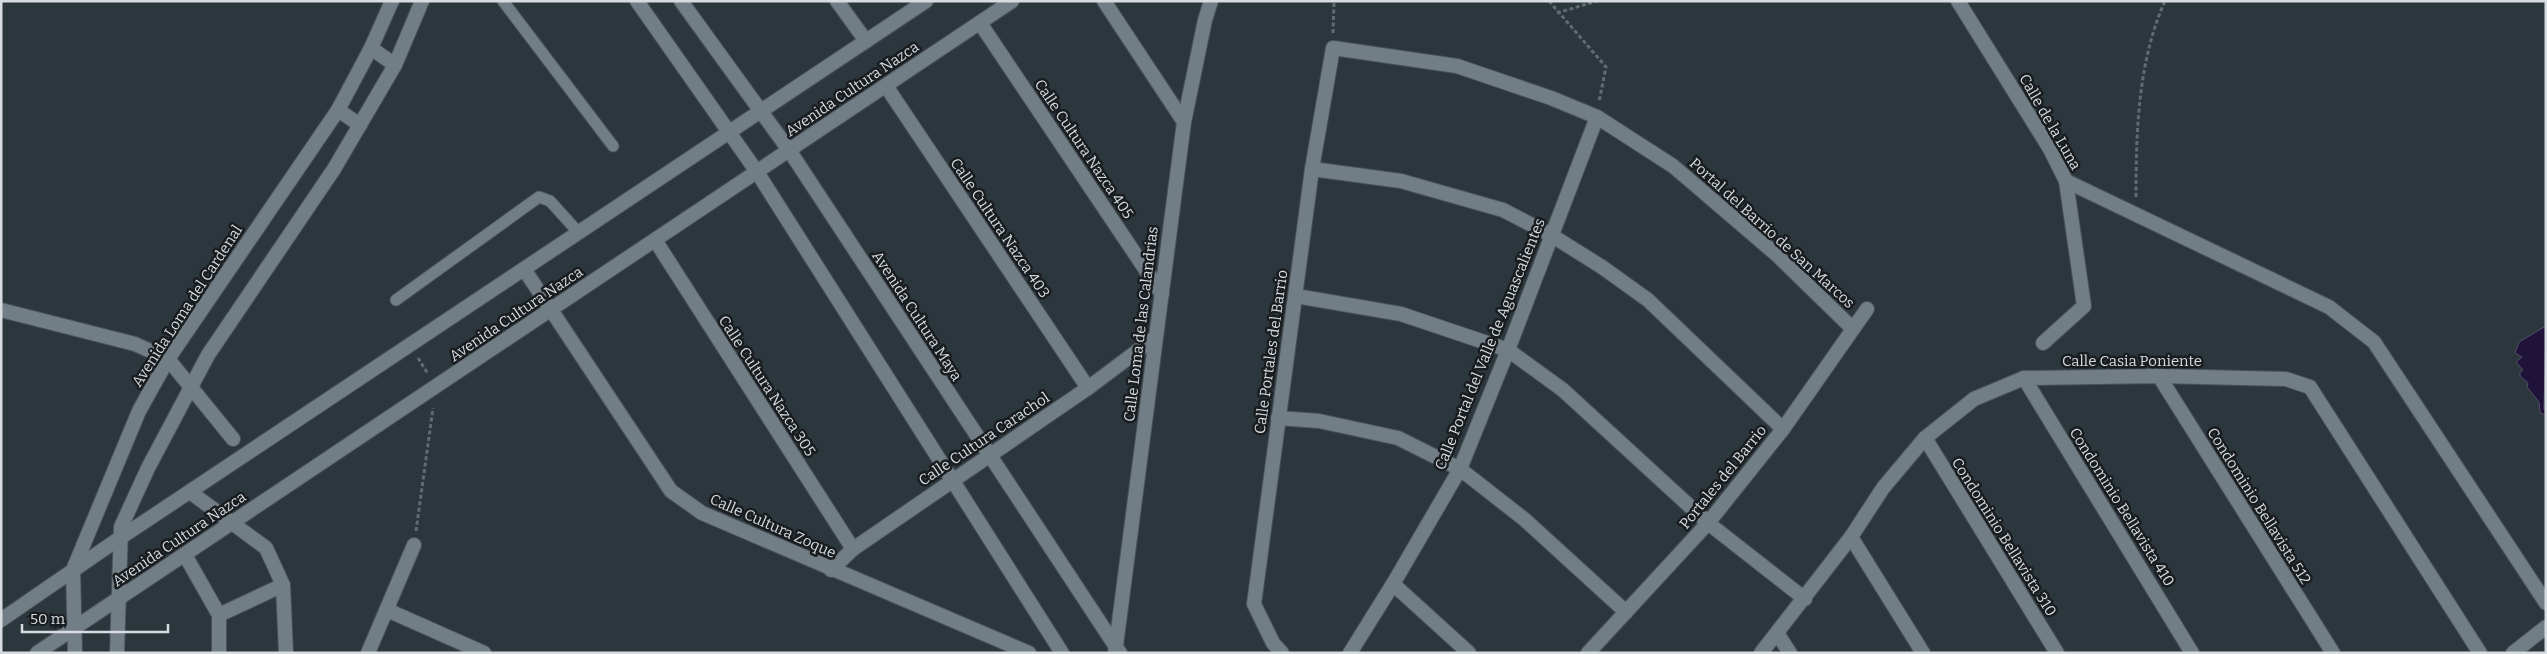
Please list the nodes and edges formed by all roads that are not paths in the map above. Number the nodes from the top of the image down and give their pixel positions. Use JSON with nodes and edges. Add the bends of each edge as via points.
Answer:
{"nodes":[{"id":1,"x":392,"y":1,"type":"edge"},
{"id":2,"x":422,"y":1,"type":"edge"},
{"id":3,"x":503,"y":1,"type":"edge"},
{"id":4,"x":637,"y":1,"type":"edge"},
{"id":5,"x":681,"y":1,"type":"edge"},
{"id":6,"x":837,"y":1,"type":"edge"},
{"id":7,"x":926,"y":1,"type":"edge"},
{"id":8,"x":1012,"y":1,"type":"edge"},
{"id":9,"x":1104,"y":1,"type":"edge"},
{"id":10,"x":1211,"y":1,"type":"edge"},
{"id":11,"x":1958,"y":1,"type":"edge"},
{"id":12,"x":980,"y":23,"type":"junction"},
{"id":13,"x":866,"y":41,"type":"junction"},
{"id":14,"x":371,"y":48,"type":"junction"},
{"id":15,"x":1333,"y":48,"type":"joint"},
{"id":16,"x":395,"y":65,"type":"junction"},
{"id":17,"x":886,"y":86,"type":"junction"},
{"id":18,"x":338,"y":110,"type":"junction"},
{"id":19,"x":762,"y":110,"type":"junction"},
{"id":20,"x":1597,"y":117,"type":"junction"},
{"id":21,"x":1184,"y":122,"type":"junction"},
{"id":22,"x":360,"y":125,"type":"junction"},
{"id":23,"x":730,"y":132,"type":"junction"},
{"id":24,"x":614,"y":146,"type":"dead end"},
{"id":25,"x":789,"y":150,"type":"junction"},
{"id":26,"x":1312,"y":169,"type":"junction"},
{"id":27,"x":757,"y":172,"type":"junction"},
{"id":28,"x":2066,"y":181,"type":"junction"},
{"id":29,"x":579,"y":232,"type":"junction"},
{"id":30,"x":1551,"y":235,"type":"junction"},
{"id":31,"x":655,"y":240,"type":"junction"},
{"id":32,"x":524,"y":269,"type":"junction"},
{"id":33,"x":1162,"y":294,"type":"junction"},
{"id":34,"x":1296,"y":296,"type":"junction"},
{"id":35,"x":396,"y":300,"type":"dead end"},
{"id":36,"x":1867,"y":309,"type":"dead end"},
{"id":37,"x":1,"y":310,"type":"edge"},
{"id":38,"x":551,"y":310,"type":"junction"},
{"id":39,"x":1852,"y":328,"type":"junction"},
{"id":40,"x":1156,"y":336,"type":"junction"},
{"id":41,"x":2043,"y":343,"type":"dead end"},
{"id":42,"x":1508,"y":350,"type":"junction"},
{"id":43,"x":168,"y":360,"type":"junction"},
{"id":44,"x":2158,"y":376,"type":"junction"},
{"id":45,"x":2024,"y":378,"type":"junction"},
{"id":46,"x":190,"y":386,"type":"junction"},
{"id":47,"x":1088,"y":388,"type":"junction"},
{"id":48,"x":1278,"y":418,"type":"junction"},
{"id":49,"x":1783,"y":429,"type":"junction"},
{"id":50,"x":1925,"y":438,"type":"junction"},
{"id":51,"x":232,"y":439,"type":"dead end"},
{"id":52,"x":990,"y":456,"type":"junction"},
{"id":53,"x":1460,"y":469,"type":"junction"},
{"id":54,"x":953,"y":480,"type":"junction"},
{"id":55,"x":190,"y":492,"type":"junction"},
{"id":56,"x":234,"y":522,"type":"junction"},
{"id":57,"x":1708,"y":523,"type":"junction"},
{"id":58,"x":1851,"y":537,"type":"junction"},
{"id":59,"x":120,"y":538,"type":"junction"},
{"id":60,"x":414,"y":545,"type":"road end"},
{"id":61,"x":852,"y":549,"type":"junction"},
{"id":62,"x":185,"y":555,"type":"junction"},
{"id":63,"x":73,"y":570,"type":"junction"},
{"id":64,"x":831,"y":570,"type":"junction"},
{"id":65,"x":1393,"y":584,"type":"junction"},
{"id":66,"x":283,"y":586,"type":"junction"},
{"id":67,"x":1805,"y":599,"type":"junction"},
{"id":68,"x":118,"y":600,"type":"junction"},
{"id":69,"x":2546,"y":603,"type":"edge"},
{"id":70,"x":387,"y":610,"type":"junction"},
{"id":71,"x":1626,"y":612,"type":"junction"},
{"id":72,"x":219,"y":615,"type":"junction"},
{"id":73,"x":1,"y":620,"type":"edge"},
{"id":74,"x":74,"y":627,"type":"junction"},
{"id":75,"x":2546,"y":627,"type":"edge"},
{"id":76,"x":1777,"y":633,"type":"junction"},
{"id":77,"x":1117,"y":651,"type":"edge"},
{"id":78,"x":37,"y":653,"type":"edge"},
{"id":79,"x":75,"y":653,"type":"edge"},
{"id":80,"x":117,"y":653,"type":"edge"},
{"id":81,"x":219,"y":653,"type":"edge"},
{"id":82,"x":286,"y":653,"type":"edge"},
{"id":83,"x":368,"y":653,"type":"edge"},
{"id":84,"x":484,"y":653,"type":"edge"},
{"id":85,"x":1029,"y":653,"type":"edge"},
{"id":86,"x":1062,"y":653,"type":"edge"},
{"id":87,"x":1282,"y":653,"type":"edge"},
{"id":88,"x":1350,"y":653,"type":"edge"},
{"id":89,"x":1469,"y":653,"type":"edge"},
{"id":90,"x":1588,"y":653,"type":"edge"},
{"id":91,"x":1761,"y":653,"type":"edge"},
{"id":92,"x":1790,"y":653,"type":"edge"},
{"id":93,"x":1923,"y":653,"type":"edge"},
{"id":94,"x":2056,"y":653,"type":"edge"},
{"id":95,"x":2192,"y":653,"type":"edge"},
{"id":96,"x":2332,"y":653,"type":"edge"},
{"id":97,"x":2480,"y":653,"type":"edge"},
{"id":98,"x":2513,"y":653,"type":"edge"}],
"edges":[{"from":1,"to":14,"type":"street","name":"Avenida Loma del Cardenal"},
{"from":2,"to":16,"type":"street"},
{"from":3,"to":24,"type":"lane"},
{"from":4,"to":23,"type":"street"},
{"from":5,"to":19,"type":"street","name":"Avenida Cultura Maya"},
{"from":6,"to":13,"type":"street"},
{"from":7,"to":13,"type":"street"},
{"from":8,"to":12,"type":"street","name":"Avenida Cultura Nazca"},
{"from":9,"to":21,"type":"street"},
{"from":10,"to":21,"type":"street","name":"Calle Loma de las Calandrias"},
{"from":11,"to":28,"type":"street","name":"Calle de la Luna","via":[[2050,149]]},
{"from":12,"to":17,"type":"street","name":"Avenida Cultura Nazca"},
{"from":12,"to":33,"type":"street","name":"Calle Cultura Nazca 405"},
{"from":13,"to":19,"type":"street"},
{"from":14,"to":16,"type":"street"},
{"from":14,"to":18,"type":"street","name":"Avenida Loma del Cardenal"},
{"from":15,"to":20,"type":"street","name":"Portal del Barrio de San Marcos","via":[[1457,66]]},
{"from":15,"to":26,"type":"street","name":"Calle Portales del Barrio"},
{"from":16,"to":22,"type":"street"},
{"from":17,"to":25,"type":"street","name":"Avenida Cultura Nazca"},
{"from":17,"to":47,"type":"street","name":"Calle Cultura Nazca 403"},
{"from":18,"to":22,"type":"street"},
{"from":18,"to":43,"type":"street","name":"Avenida Loma del Cardenal"},
{"from":19,"to":23,"type":"street"},
{"from":19,"to":25,"type":"street","name":"Avenida Cultura Maya"},
{"from":20,"to":30,"type":"street","name":"Calle Portal del Valle de Aguascalientes"},
{"from":20,"to":39,"type":"street","name":"Portal del Barrio de San Marcos","via":[[1674,166],[1777,255]]},
{"from":21,"to":33,"type":"street","name":"Calle Loma de las Calandrias"},
{"from":22,"to":46,"type":"street"},
{"from":23,"to":27,"type":"street"},
{"from":23,"to":29,"type":"street"},
{"from":25,"to":27,"type":"street","name":"Avenida Cultura Nazca"},
{"from":25,"to":52,"type":"street","name":"Avenida Cultura Maya"},
{"from":26,"to":30,"type":"street","via":[[1401,181],[1503,210]]},
{"from":26,"to":34,"type":"street","name":"Calle Portales del Barrio"},
{"from":27,"to":31,"type":"street","name":"Avenida Cultura Nazca"},
{"from":27,"to":54,"type":"street"},
{"from":28,"to":41,"type":"street","name":"Calle de la Luna","via":[[2084,306]]},
{"from":28,"to":69,"type":"street","via":[[2329,307],[2374,342]]},
{"from":29,"to":32,"type":"street"},
{"from":29,"to":35,"type":"lane","via":[[550,201],[539,197]]},
{"from":30,"to":42,"type":"street","name":"Calle Portal del Valle de Aguascalientes"},
{"from":30,"to":49,"type":"street","via":[[1648,300]]},
{"from":31,"to":38,"type":"street","name":"Avenida Cultura Nazca"},
{"from":31,"to":61,"type":"street","name":"Calle Cultura Nazca 305"},
{"from":32,"to":38,"type":"street","name":"Calle Cultura Zoque"},
{"from":32,"to":55,"type":"street"},
{"from":33,"to":40,"type":"street","name":"Calle Loma de las Calandrias"},
{"from":34,"to":42,"type":"street","via":[[1401,314]]},
{"from":34,"to":48,"type":"street","name":"Calle Portales del Barrio"},
{"from":36,"to":39,"type":"street","name":"Portales del Barrio"},
{"from":37,"to":43,"type":"street","via":[[135,344]]},
{"from":38,"to":56,"type":"street","name":"Avenida Cultura Nazca"},
{"from":38,"to":64,"type":"street","name":"Calle Cultura Zoque","via":[[671,491],[702,513]]},
{"from":39,"to":49,"type":"street","name":"Portales del Barrio"},
{"from":40,"to":47,"type":"street","name":"Calle Cultura Carachol"},
{"from":40,"to":77,"type":"street","name":"Calle Loma de las Calandrias"},
{"from":42,"to":53,"type":"street","name":"Calle Portal del Valle de Aguascalientes"},
{"from":42,"to":57,"type":"street","via":[[1563,390]]},
{"from":43,"to":46,"type":"street"},
{"from":43,"to":63,"type":"street","name":"Avenida Loma del Cardenal","via":[[139,412]]},
{"from":44,"to":45,"type":"street","name":"Calle Casia Poniente"},
{"from":44,"to":96,"type":"street","name":"Condominio Bellavista 512"},
{"from":44,"to":97,"type":"street","name":"Calle Casia Poniente","via":[[2286,379],[2310,387]]},
{"from":45,"to":50,"type":"street","name":"Calle Casia Poniente","via":[[1974,398]]},
{"from":45,"to":95,"type":"street","name":"Condominio Bellavista 410"},
{"from":46,"to":51,"type":"street"},
{"from":46,"to":59,"type":"street","via":[[148,468],[122,526]]},
{"from":47,"to":52,"type":"street","name":"Calle Cultura Carachol"},
{"from":48,"to":53,"type":"street","via":[[1318,421],[1398,438]]},
{"from":48,"to":87,"type":"street","name":"Calle Portales del Barrio","via":[[1254,604],[1273,643]]},
{"from":49,"to":57,"type":"street","name":"Portales del Barrio"},
{"from":50,"to":58,"type":"street","name":"Calle Casia Poniente","via":[[1883,488]]},
{"from":50,"to":94,"type":"street","name":"Condominio Bellavista 310"},
{"from":52,"to":54,"type":"street","name":"Calle Cultura Carachol"},
{"from":52,"to":77,"type":"street","name":"Avenida Cultura Maya"},
{"from":53,"to":65,"type":"street","name":"Calle Portal del Valle de Aguascalientes"},
{"from":53,"to":71,"type":"street","via":[[1524,519]]},
{"from":54,"to":61,"type":"street","name":"Calle Cultura Carachol"},
{"from":54,"to":86,"type":"street"},
{"from":55,"to":56,"type":"street"},
{"from":55,"to":59,"type":"street"},
{"from":56,"to":62,"type":"street","name":"Avenida Cultura Nazca"},
{"from":56,"to":66,"type":"street","via":[[266,548]]},
{"from":57,"to":67,"type":"street"},
{"from":57,"to":71,"type":"street","name":"Portales del Barrio"},
{"from":58,"to":67,"type":"street","name":"Calle Casia Poniente"},
{"from":58,"to":93,"type":"street"},
{"from":59,"to":63,"type":"street"},
{"from":59,"to":68,"type":"street"},
{"from":60,"to":70,"type":"street"},
{"from":61,"to":64,"type":"street","name":"Calle Cultura Carachol"},
{"from":62,"to":68,"type":"street","name":"Avenida Cultura Nazca"},
{"from":62,"to":72,"type":"street"},
{"from":63,"to":73,"type":"street"},
{"from":63,"to":74,"type":"street","name":"Avenida Loma del Cardenal"},
{"from":64,"to":85,"type":"street","name":"Calle Cultura Zoque"},
{"from":65,"to":88,"type":"street","name":"Calle Portal del Valle de Aguascalientes"},
{"from":65,"to":89,"type":"street"},
{"from":66,"to":72,"type":"street"},
{"from":66,"to":82,"type":"street"},
{"from":67,"to":76,"type":"street","name":"Calle Casia Poniente"},
{"from":68,"to":74,"type":"street","name":"Avenida Cultura Nazca"},
{"from":68,"to":80,"type":"street"},
{"from":70,"to":83,"type":"street"},
{"from":70,"to":84,"type":"street"},
{"from":71,"to":90,"type":"street","name":"Portales del Barrio"},
{"from":72,"to":81,"type":"street"},
{"from":74,"to":78,"type":"street","name":"Avenida Cultura Nazca"},
{"from":74,"to":79,"type":"street","name":"Avenida Loma del Cardenal"},
{"from":75,"to":98,"type":"street"},
{"from":76,"to":91,"type":"street","name":"Calle Casia Poniente"},
{"from":76,"to":92,"type":"street"}]}
